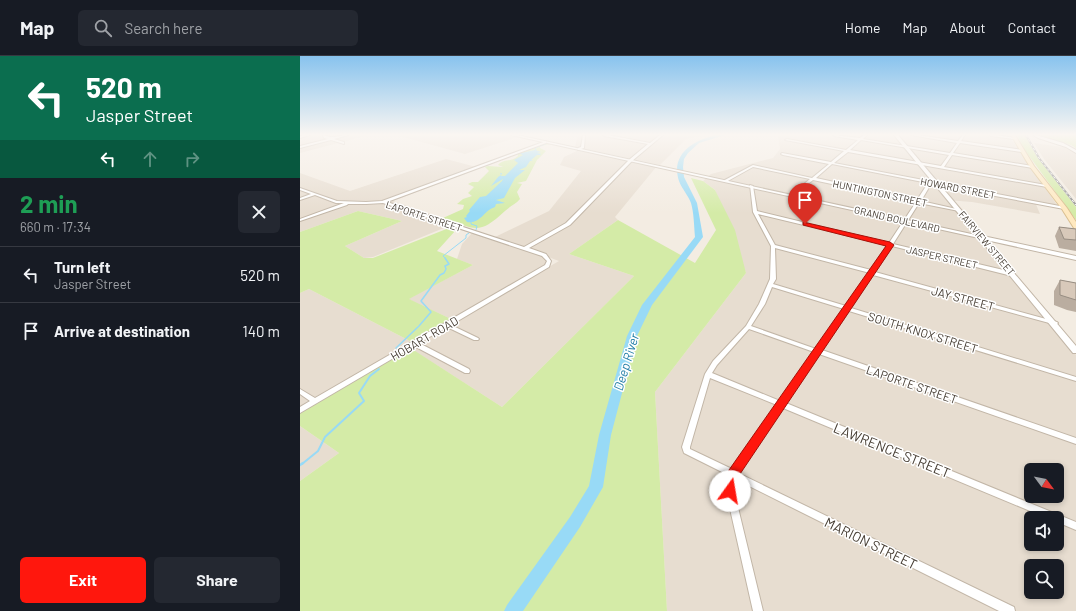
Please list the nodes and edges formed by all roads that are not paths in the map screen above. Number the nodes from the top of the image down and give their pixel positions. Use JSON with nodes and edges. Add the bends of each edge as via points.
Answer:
{"nodes":[{"id":1,"x":494,"y":161,"type":"edge"},
{"id":2,"x":630,"y":161,"type":"edge"},
{"id":3,"x":635,"y":161,"type":"edge"},
{"id":4,"x":817,"y":161,"type":"edge"},
{"id":5,"x":835,"y":161,"type":"edge"},
{"id":6,"x":905,"y":161,"type":"edge"},
{"id":7,"x":918,"y":161,"type":"edge"},
{"id":8,"x":947,"y":161,"type":"edge"},
{"id":9,"x":994,"y":161,"type":"edge"},
{"id":10,"x":1028,"y":161,"type":"edge"},
{"id":11,"x":832,"y":164,"type":"junction"},
{"id":12,"x":921,"y":164,"type":"junction"},
{"id":13,"x":1032,"y":167,"type":"junction"},
{"id":14,"x":942,"y":168,"type":"junction"},
{"id":15,"x":813,"y":179,"type":"junction"},
{"id":16,"x":725,"y":181,"type":"junction"},
{"id":17,"x":930,"y":183,"type":"junction"},
{"id":18,"x":939,"y":185,"type":"junction"},
{"id":19,"x":751,"y":186,"type":"junction"},
{"id":20,"x":1046,"y":186,"type":"junction"},
{"id":21,"x":300,"y":189,"type":"edge"},
{"id":22,"x":315,"y":194,"type":"junction"},
{"id":23,"x":793,"y":195,"type":"junction"},
{"id":24,"x":300,"y":199,"type":"edge"},
{"id":25,"x":919,"y":200,"type":"junction"},
{"id":26,"x":383,"y":202,"type":"junction"},
{"id":27,"x":348,"y":203,"type":"junction"},
{"id":28,"x":1064,"y":208,"type":"junction"},
{"id":29,"x":959,"y":210,"type":"junction"},
{"id":30,"x":755,"y":212,"type":"junction"},
{"id":31,"x":300,"y":220,"type":"edge"},
{"id":32,"x":906,"y":220,"type":"junction"},
{"id":33,"x":1076,"y":227,"type":"edge"},
{"id":34,"x":981,"y":237,"type":"junction"},
{"id":35,"x":890,"y":245,"type":"junction"},
{"id":36,"x":773,"y":246,"type":"junction"},
{"id":37,"x":524,"y":249,"type":"junction"},
{"id":38,"x":1076,"y":258,"type":"edge"},
{"id":39,"x":547,"y":266,"type":"joint"},
{"id":40,"x":872,"y":272,"type":"junction"},
{"id":41,"x":1012,"y":274,"type":"junction"},
{"id":42,"x":771,"y":285,"type":"junction"},
{"id":43,"x":847,"y":309,"type":"junction"},
{"id":44,"x":1054,"y":323,"type":"junction"},
{"id":45,"x":447,"y":325,"type":"junction"},
{"id":46,"x":748,"y":327,"type":"junction"},
{"id":47,"x":476,"y":339,"type":"dead end"},
{"id":48,"x":415,"y":344,"type":"junction"},
{"id":49,"x":818,"y":351,"type":"junction"},
{"id":50,"x":1076,"y":351,"type":"edge"},
{"id":51,"x":467,"y":371,"type":"dead end"},
{"id":52,"x":708,"y":374,"type":"junction"},
{"id":53,"x":1076,"y":379,"type":"edge"},
{"id":54,"x":300,"y":390,"type":"edge"},
{"id":55,"x":315,"y":401,"type":"junction"},
{"id":56,"x":781,"y":404,"type":"junction"},
{"id":57,"x":300,"y":410,"type":"edge"},
{"id":58,"x":1076,"y":441,"type":"edge"},
{"id":59,"x":733,"y":474,"type":"junction"},
{"id":60,"x":1076,"y":526,"type":"edge"},
{"id":61,"x":758,"y":611,"type":"edge"},
{"id":62,"x":1010,"y":611,"type":"edge"}],
"edges":[{"from":1,"to":26,"type":"street"},
{"from":2,"to":37,"type":"street","via":[[568,224]]},
{"from":3,"to":16,"type":"street","name":"GRAND BOULEVARD"},
{"from":4,"to":11,"type":"street","name":"HOWARD STREET"},
{"from":5,"to":11,"type":"street"},
{"from":6,"to":12,"type":"street"},
{"from":7,"to":12,"type":"street","name":"FAIRVIEW STREET"},
{"from":8,"to":14,"type":"street"},
{"from":9,"to":13,"type":"street"},
{"from":10,"to":13,"type":"main road"},
{"from":11,"to":15,"type":"street"},
{"from":11,"to":17,"type":"street","name":"HOWARD STREET"},
{"from":12,"to":14,"type":"street"},
{"from":12,"to":18,"type":"street","name":"FAIRVIEW STREET"},
{"from":13,"to":20,"type":"main road"},
{"from":14,"to":20,"type":"street"},
{"from":15,"to":16,"type":"street","name":"HUNTINGTON STREET","via":[[753,166]]},
{"from":15,"to":23,"type":"street"},
{"from":15,"to":25,"type":"street","name":"HUNTINGTON STREET"},
{"from":16,"to":19,"type":"street","name":"GRAND BOULEVARD"},
{"from":17,"to":18,"type":"street","name":"HOWARD STREET"},
{"from":17,"to":25,"type":"street"},
{"from":18,"to":28,"type":"street","name":"HOWARD STREET"},
{"from":18,"to":29,"type":"street","name":"FAIRVIEW STREET"},
{"from":19,"to":23,"type":"street","name":"GRAND BOULEVARD"},
{"from":19,"to":30,"type":"street"},
{"from":20,"to":28,"type":"main road"},
{"from":21,"to":22,"type":"street","name":"LAPORTE STREET"},
{"from":22,"to":24,"type":"street"},
{"from":22,"to":27,"type":"street","name":"LAPORTE STREET","via":[[336,202]]},
{"from":23,"to":32,"type":"street","name":"GRAND BOULEVARD"},
{"from":25,"to":29,"type":"street","name":"HUNTINGTON STREET"},
{"from":25,"to":32,"type":"street"},
{"from":26,"to":27,"type":"street","name":"LAPORTE STREET"},
{"from":26,"to":37,"type":"street","name":"LAPORTE STREET"},
{"from":27,"to":31,"type":"street"},
{"from":28,"to":33,"type":"main road"},
{"from":29,"to":34,"type":"street","name":"FAIRVIEW STREET"},
{"from":30,"to":35,"type":"street","name":"JASPER STREET"},
{"from":30,"to":36,"type":"street"},
{"from":32,"to":34,"type":"street","name":"GRAND BOULEVARD"},
{"from":32,"to":35,"type":"street"},
{"from":34,"to":38,"type":"street","name":"GRAND BOULEVARD"},
{"from":34,"to":41,"type":"street","name":"FAIRVIEW STREET"},
{"from":35,"to":40,"type":"street"},
{"from":35,"to":41,"type":"street","name":"JASPER STREET"},
{"from":36,"to":40,"type":"street","name":"JAY STREET"},
{"from":36,"to":42,"type":"street","via":[[774,270]]},
{"from":37,"to":39,"type":"street","name":"LAPORTE STREET","via":[[544,256],[549,261]]},
{"from":39,"to":45,"type":"street","name":"HOBART ROAD"},
{"from":40,"to":43,"type":"street"},
{"from":40,"to":44,"type":"street","name":"JAY STREET"},
{"from":41,"to":44,"type":"street","name":"FAIRVIEW STREET"},
{"from":42,"to":43,"type":"street","name":"SOUTH KNOX STREET"},
{"from":42,"to":46,"type":"street"},
{"from":43,"to":49,"type":"street"},
{"from":43,"to":53,"type":"street","name":"SOUTH KNOX STREET"},
{"from":44,"to":50,"type":"street","name":"FAIRVIEW STREET"},
{"from":45,"to":47,"type":"street"},
{"from":45,"to":48,"type":"street","name":"HOBART ROAD"},
{"from":46,"to":49,"type":"street","name":"LAPORTE STREET"},
{"from":46,"to":52,"type":"street"},
{"from":48,"to":51,"type":"street"},
{"from":48,"to":55,"type":"street","name":"HOBART ROAD"},
{"from":49,"to":56,"type":"street"},
{"from":49,"to":58,"type":"street","name":"LAPORTE STREET"},
{"from":52,"to":56,"type":"street","name":"LAWRENCE STREET"},
{"from":52,"to":59,"type":"street","name":"MARION STREET","via":[[686,447],[691,453]]},
{"from":54,"to":55,"type":"street"},
{"from":55,"to":57,"type":"street","name":"HOBART ROAD"},
{"from":56,"to":59,"type":"street"},
{"from":56,"to":60,"type":"street","name":"LAWRENCE STREET"},
{"from":59,"to":61,"type":"street","via":[[730,491]]},
{"from":59,"to":62,"type":"street","name":"MARION STREET"}]}
